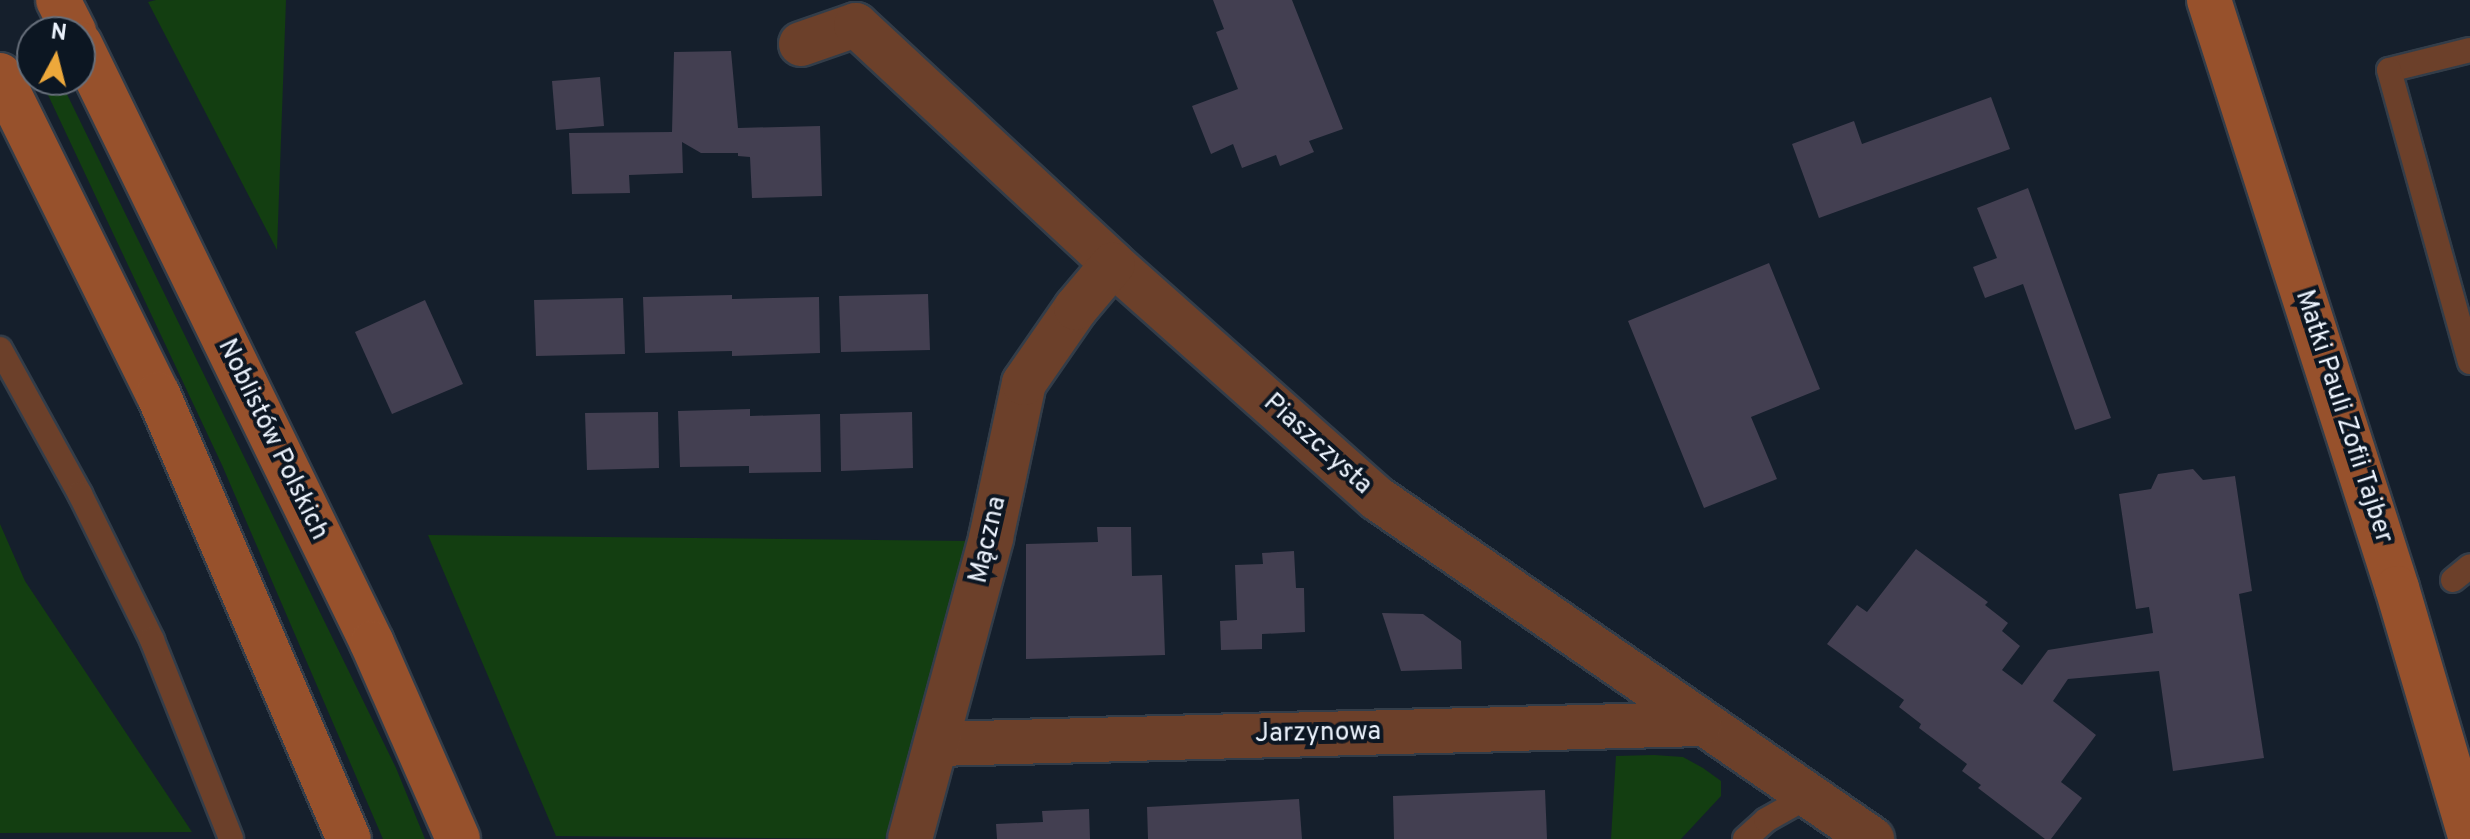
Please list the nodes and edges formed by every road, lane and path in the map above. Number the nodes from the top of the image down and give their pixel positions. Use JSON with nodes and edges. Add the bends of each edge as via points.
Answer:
{"nodes":[{"id":1,"x":2209,"y":0,"type":"edge"},
{"id":2,"x":801,"y":44,"type":"dead end"},
{"id":3,"x":2470,"y":50,"type":"edge"},
{"id":4,"x":0,"y":75,"type":"edge"},
{"id":5,"x":96,"y":77,"type":"edge"},
{"id":6,"x":1113,"y":264,"type":"junction"},
{"id":7,"x":0,"y":349,"type":"edge"},
{"id":8,"x":2470,"y":362,"type":"edge"},
{"id":9,"x":1700,"y":724,"type":"junction"},
{"id":10,"x":937,"y":744,"type":"junction"},
{"id":11,"x":1807,"y":797,"type":"junction"},
{"id":12,"x":2470,"y":836,"type":"edge"},
{"id":13,"x":231,"y":839,"type":"edge"},
{"id":14,"x":349,"y":839,"type":"edge"},
{"id":15,"x":458,"y":839,"type":"edge"},
{"id":16,"x":910,"y":839,"type":"edge"},
{"id":17,"x":1745,"y":839,"type":"edge"},
{"id":18,"x":1872,"y":839,"type":"edge"}],
"edges":[{"from":1,"to":12,"type":"main road","name":"Matki Pauli Zofii Tajber","via":[[2397,588]]},
{"from":2,"to":6,"type":"street","name":"Piaszczysta","via":[[856,25]]},
{"from":3,"to":8,"type":"lane","via":[[2389,70]]},
{"from":4,"to":14,"type":"main road","via":[[158,394]]},
{"from":5,"to":15,"type":"main road","name":"Noblistów Polskich","via":[[372,643]]},
{"from":6,"to":9,"type":"street","name":"Piaszczysta","via":[[1378,499]]},
{"from":6,"to":10,"type":"street","name":"Mączna","via":[[1024,383],[991,538]]},
{"from":7,"to":13,"type":"lane","via":[[152,640]]},
{"from":9,"to":10,"type":"street","name":"Jarzynowa"},
{"from":9,"to":11,"type":"street","name":"Piaszczysta"},
{"from":10,"to":16,"type":"street","name":"Mączna"},
{"from":11,"to":17,"type":"lane"},
{"from":11,"to":18,"type":"street","name":"Piaszczysta"}]}
